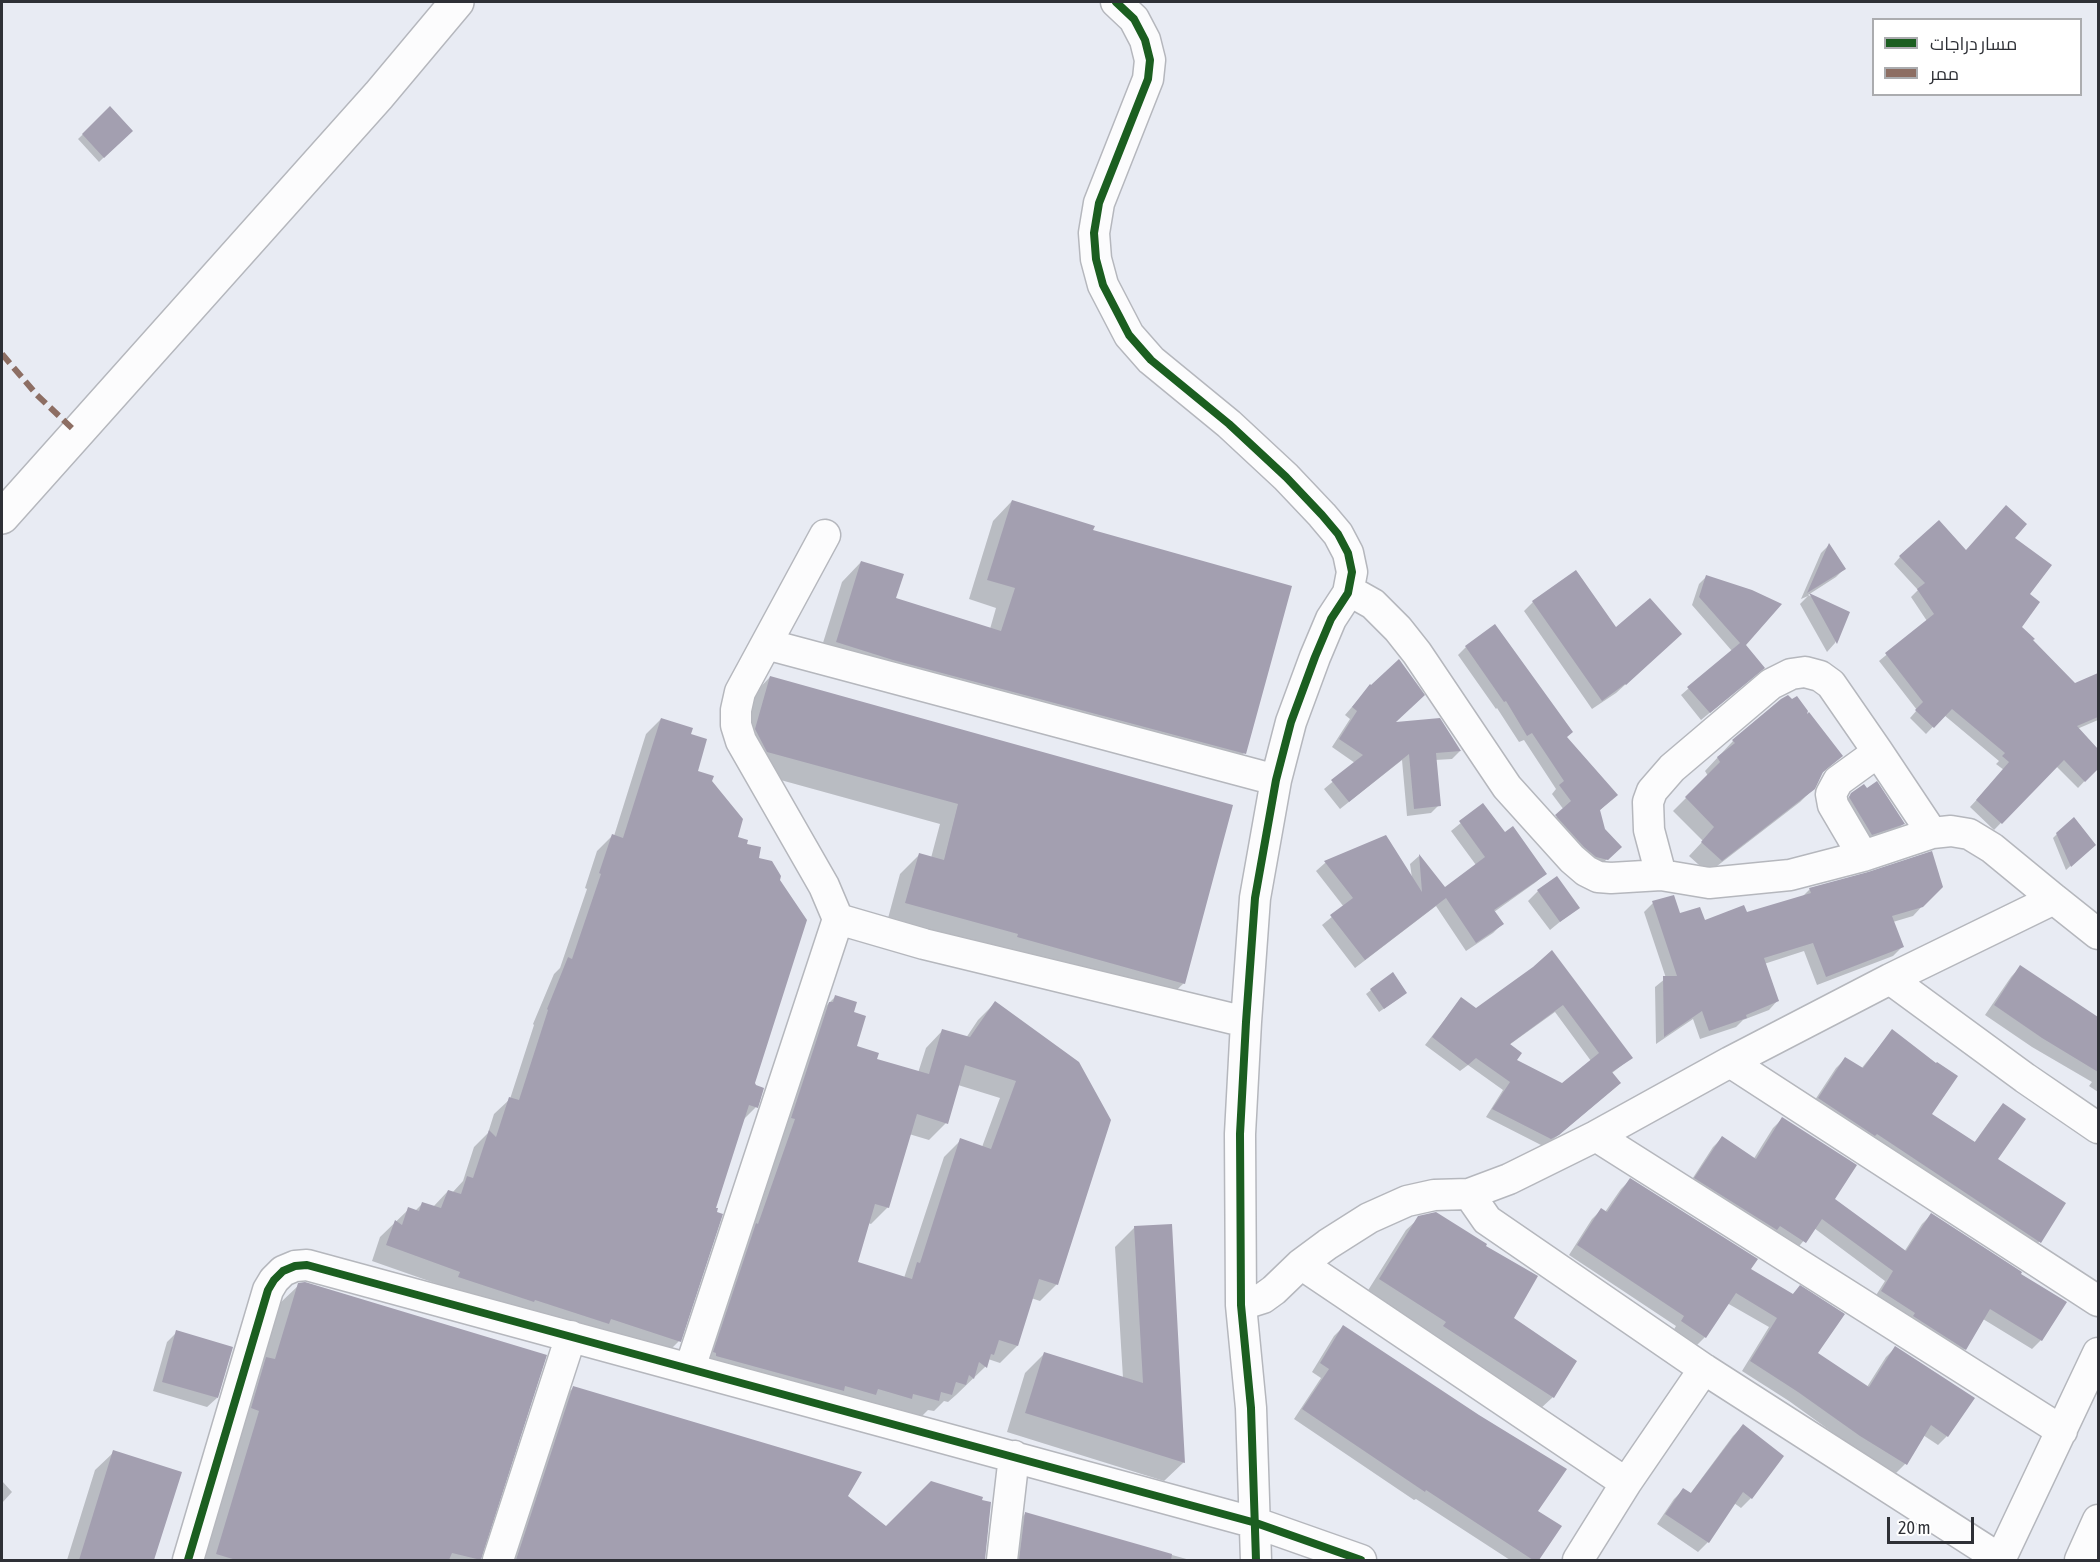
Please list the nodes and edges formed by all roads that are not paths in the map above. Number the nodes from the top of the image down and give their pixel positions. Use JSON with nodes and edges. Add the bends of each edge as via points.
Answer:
{"nodes":[{"id":1,"x":457,"y":2,"type":"edge"},
{"id":2,"x":1116,"y":2,"type":"edge"},
{"id":3,"x":2,"y":517,"type":"edge"},
{"id":4,"x":825,"y":535,"type":"dead end"},
{"id":5,"x":1348,"y":593,"type":"junction"},
{"id":6,"x":766,"y":644,"type":"junction"},
{"id":7,"x":1878,"y":752,"type":"junction"},
{"id":8,"x":1276,"y":780,"type":"junction"},
{"id":9,"x":1932,"y":833,"type":"junction"},
{"id":10,"x":1863,"y":856,"type":"junction"},
{"id":11,"x":1661,"y":875,"type":"junction"},
{"id":12,"x":2054,"y":899,"type":"junction"},
{"id":13,"x":838,"y":919,"type":"junction"},
{"id":14,"x":2098,"y":934,"type":"edge"},
{"id":15,"x":1890,"y":979,"type":"junction"},
{"id":16,"x":1246,"y":1022,"type":"junction"},
{"id":17,"x":1730,"y":1062,"type":"junction"},
{"id":18,"x":2098,"y":1128,"type":"edge"},
{"id":19,"x":1596,"y":1136,"type":"junction"},
{"id":20,"x":1469,"y":1194,"type":"junction"},
{"id":21,"x":1301,"y":1264,"type":"junction"},
{"id":22,"x":2098,"y":1301,"type":"edge"},
{"id":23,"x":1241,"y":1305,"type":"junction"},
{"id":24,"x":572,"y":1336,"type":"junction"},
{"id":25,"x":2098,"y":1353,"type":"edge"},
{"id":26,"x":690,"y":1368,"type":"junction"},
{"id":27,"x":1704,"y":1369,"type":"junction"},
{"id":28,"x":2062,"y":1431,"type":"junction"},
{"id":29,"x":1014,"y":1456,"type":"junction"},
{"id":30,"x":1626,"y":1484,"type":"junction"},
{"id":31,"x":2098,"y":1520,"type":"edge"},
{"id":32,"x":1256,"y":1523,"type":"junction"},
{"id":33,"x":188,"y":1560,"type":"edge"},
{"id":34,"x":498,"y":1560,"type":"edge"},
{"id":35,"x":1002,"y":1560,"type":"edge"},
{"id":36,"x":1256,"y":1560,"type":"edge"},
{"id":37,"x":1361,"y":1560,"type":"edge"},
{"id":38,"x":1578,"y":1560,"type":"edge"},
{"id":39,"x":2000,"y":1560,"type":"edge"},
{"id":40,"x":2080,"y":1560,"type":"edge"}],
"edges":[{"from":1,"to":3,"type":"main road"},
{"from":2,"to":5,"type":"street","via":[[1134,19],[1150,60],[1148,79],[1099,203],[1095,259],[1103,285],[1129,335],[1151,360],[1287,477],[1338,534],[1352,572]]},
{"from":4,"to":6,"type":"street"},
{"from":5,"to":8,"type":"street","via":[[1315,657],[1291,722]]},
{"from":5,"to":11,"type":"street","via":[[1373,604],[1398,629],[1508,787],[1572,860],[1598,877]]},
{"from":6,"to":8,"type":"street"},
{"from":6,"to":13,"type":"street","via":[[740,692],[736,725],[741,741],[824,886]]},
{"from":7,"to":9,"type":"street"},
{"from":7,"to":10,"type":"street","via":[[1838,781],[1831,794],[1833,805]]},
{"from":7,"to":11,"type":"street","via":[[1831,684],[1820,676],[1791,674],[1771,684],[1672,768],[1652,791],[1648,802],[1649,830]]},
{"from":8,"to":16,"type":"street","via":[[1255,898]]},
{"from":9,"to":10,"type":"street"},
{"from":9,"to":12,"type":"street","via":[[1969,834]]},
{"from":10,"to":11,"type":"street","via":[[1790,875],[1747,880],[1709,883]]},
{"from":12,"to":14,"type":"street"},
{"from":12,"to":15,"type":"street"},
{"from":13,"to":16,"type":"street","via":[[924,944]]},
{"from":13,"to":26,"type":"street"},
{"from":15,"to":17,"type":"street"},
{"from":15,"to":18,"type":"street"},
{"from":16,"to":23,"type":"street","via":[[1240,1134]]},
{"from":17,"to":19,"type":"street"},
{"from":17,"to":22,"type":"street"},
{"from":19,"to":20,"type":"street"},
{"from":19,"to":28,"type":"street"},
{"from":20,"to":21,"type":"street","via":[[1407,1201],[1369,1218]]},
{"from":20,"to":27,"type":"street","via":[[1487,1220]]},
{"from":21,"to":23,"type":"street","via":[[1263,1298]]},
{"from":21,"to":30,"type":"street"},
{"from":23,"to":32,"type":"street"},
{"from":24,"to":26,"type":"street"},
{"from":24,"to":33,"type":"street","via":[[307,1264],[283,1272],[268,1290]]},
{"from":24,"to":34,"type":"street"},
{"from":25,"to":28,"type":"street"},
{"from":26,"to":29,"type":"street"},
{"from":27,"to":30,"type":"street"},
{"from":27,"to":39,"type":"street"},
{"from":28,"to":39,"type":"street"},
{"from":29,"to":32,"type":"street"},
{"from":29,"to":35,"type":"street"},
{"from":30,"to":38,"type":"street"},
{"from":31,"to":40,"type":"street"},
{"from":32,"to":36,"type":"street"},
{"from":32,"to":37,"type":"street"}]}
